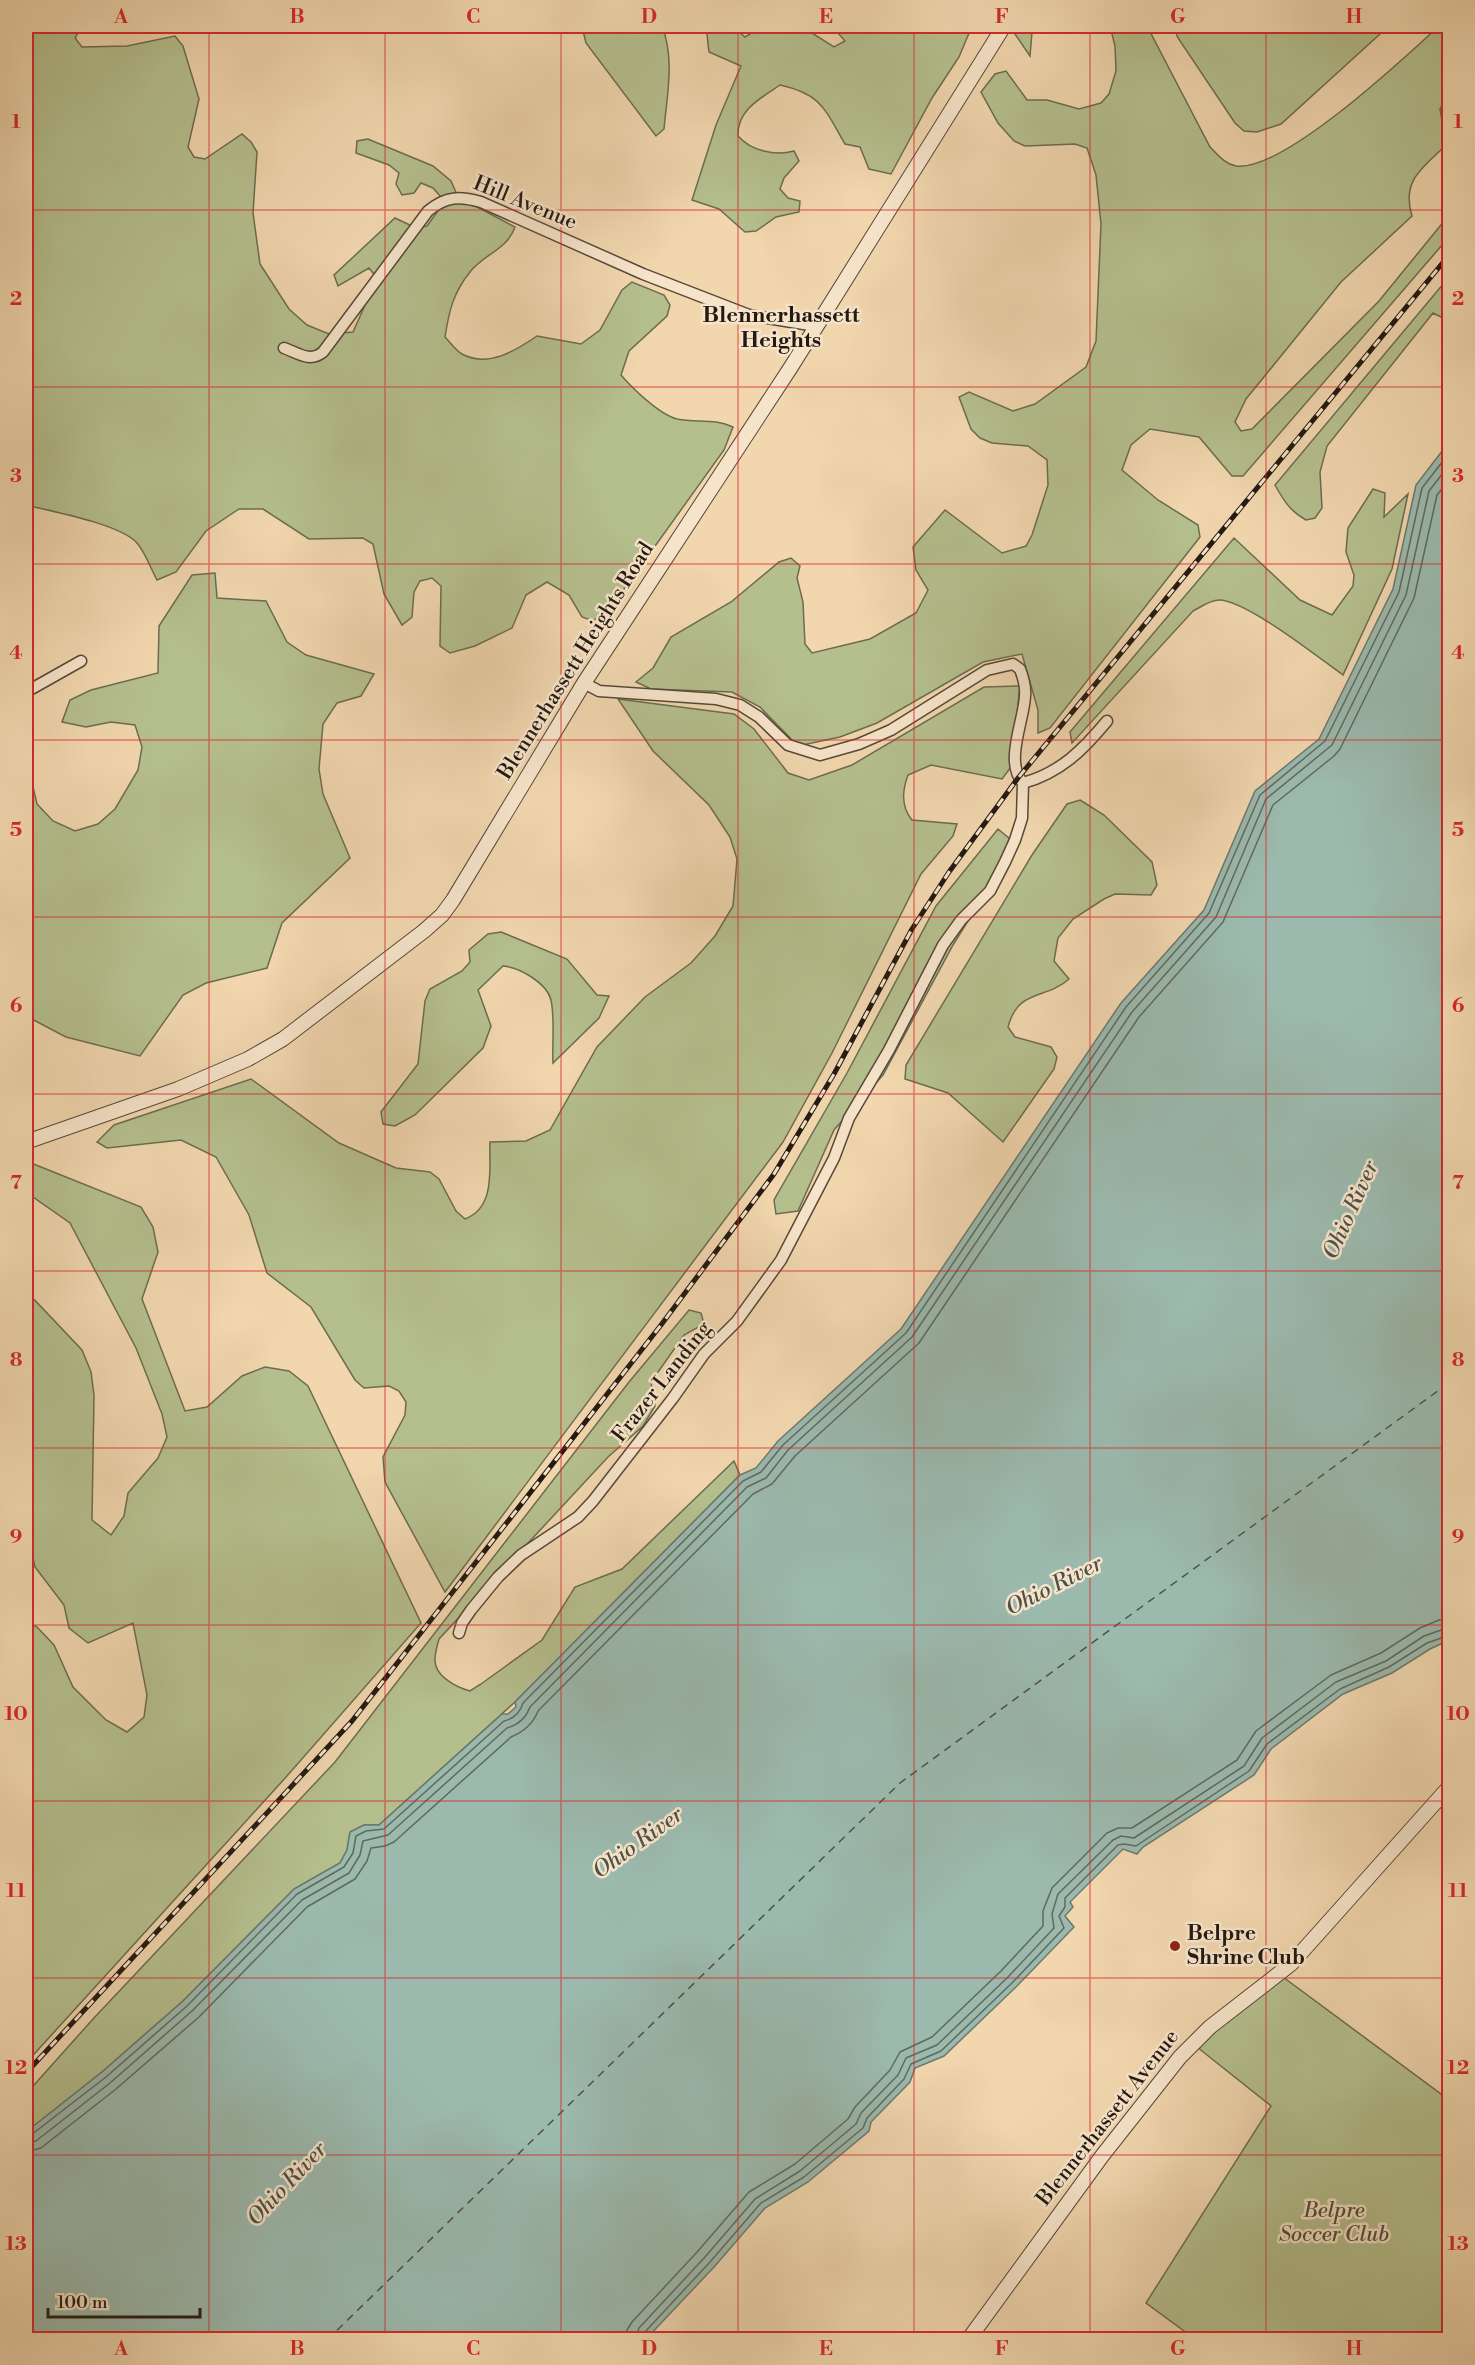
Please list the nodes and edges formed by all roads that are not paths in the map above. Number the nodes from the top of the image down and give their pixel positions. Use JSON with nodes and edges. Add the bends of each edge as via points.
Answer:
{"nodes":[{"id":1,"x":1004,"y":26,"type":"edge"},
{"id":2,"x":816,"y":326,"type":"junction"},
{"id":3,"x":284,"y":348,"type":"dead end"},
{"id":4,"x":81,"y":661,"type":"dead end"},
{"id":5,"x":584,"y":683,"type":"junction"},
{"id":6,"x":26,"y":692,"type":"edge"},
{"id":7,"x":1107,"y":721,"type":"dead end"},
{"id":8,"x":1023,"y":783,"type":"junction"},
{"id":9,"x":26,"y":1142,"type":"edge"},
{"id":10,"x":459,"y":1633,"type":"dead end"},
{"id":11,"x":1449,"y":1786,"type":"edge"},
{"id":12,"x":968,"y":2340,"type":"edge"}],
"edges":[{"from":1,"to":2,"type":"street","name":"Blennerhassett Heights Road"},
{"from":2,"to":3,"type":"street","name":"Hill Avenue","via":[[749,315],[462,197],[436,204],[428,211],[316,358]]},
{"from":2,"to":5,"type":"street","name":"Blennerhassett Heights Road"},
{"from":4,"to":6,"type":"street"},
{"from":5,"to":8,"type":"street","name":"Frazer Landing","via":[[599,691],[716,699],[740,705],[788,745],[820,755],[891,730],[987,670],[1013,664],[1024,680],[1016,753],[1018,778]]},
{"from":5,"to":9,"type":"street","name":"Blennerhassett Heights Road","via":[[453,900],[424,931],[292,1033],[248,1059],[178,1089]]},
{"from":7,"to":8,"type":"street","via":[[1068,762]]},
{"from":8,"to":10,"type":"street","name":"Frazer Landing","via":[[1022,818],[1005,862],[990,891],[943,945],[849,1118],[834,1158],[780,1260],[737,1321],[704,1354],[593,1501],[578,1517],[521,1555],[498,1577],[471,1610]]},
{"from":11,"to":12,"type":"street","name":"Blennerhassett Avenue","via":[[1295,1959],[1210,2027],[1180,2057],[1102,2156]]}]}
